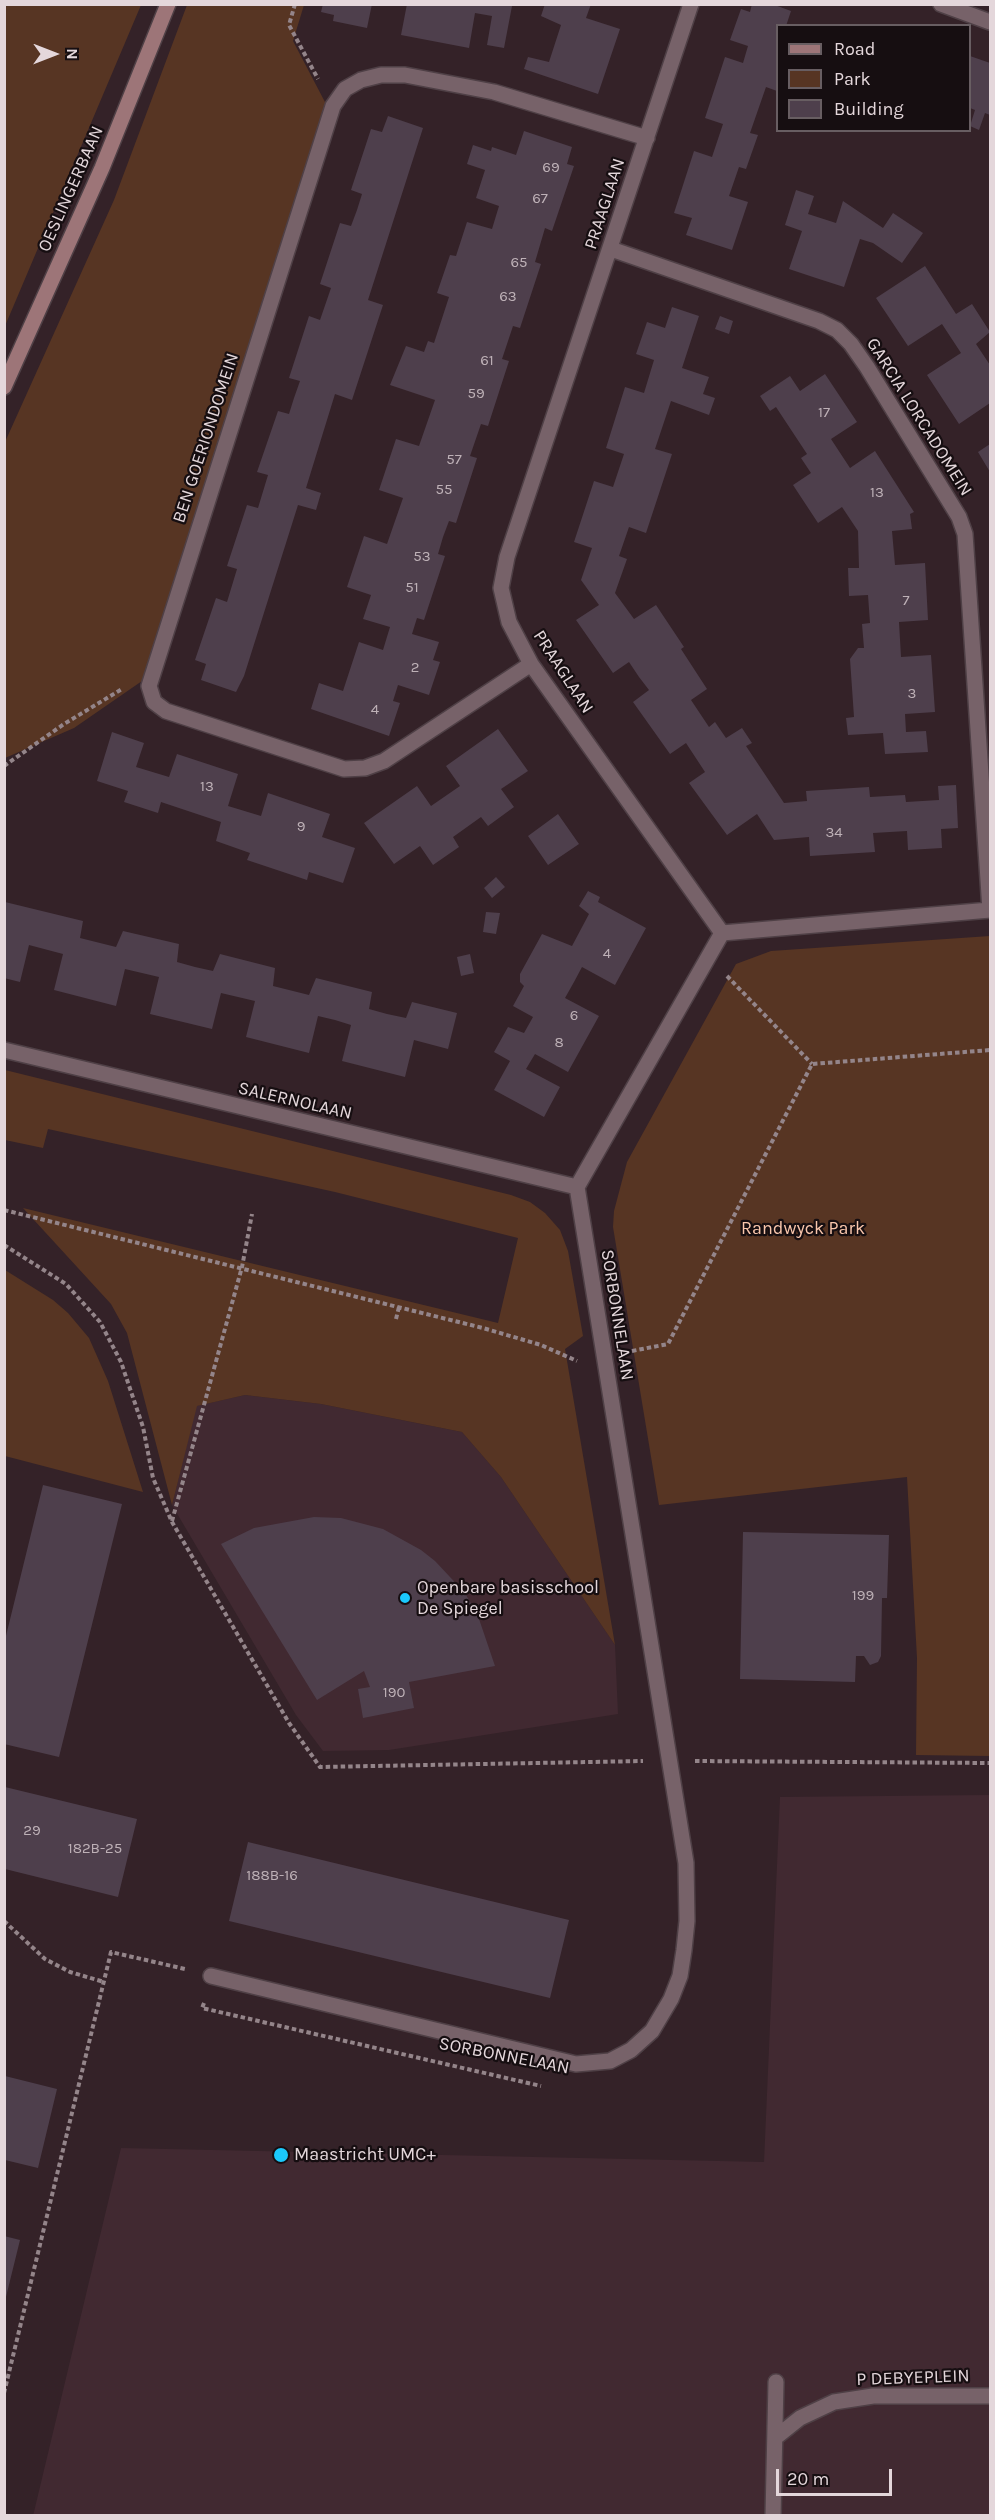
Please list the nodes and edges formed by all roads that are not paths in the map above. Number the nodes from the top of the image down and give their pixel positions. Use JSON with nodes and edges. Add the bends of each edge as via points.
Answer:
{"nodes":[{"id":1,"x":168,"y":4,"type":"edge"},
{"id":2,"x":691,"y":4,"type":"edge"},
{"id":3,"x":941,"y":4,"type":"edge"},
{"id":4,"x":990,"y":22,"type":"edge"},
{"id":5,"x":647,"y":138,"type":"junction"},
{"id":6,"x":611,"y":249,"type":"junction"},
{"id":7,"x":4,"y":387,"type":"edge"},
{"id":8,"x":531,"y":664,"type":"junction"},
{"id":9,"x":990,"y":910,"type":"edge"},
{"id":10,"x":722,"y":933,"type":"junction"},
{"id":11,"x":4,"y":1050,"type":"edge"},
{"id":12,"x":577,"y":1187,"type":"junction"},
{"id":13,"x":211,"y":1976,"type":"road end"},
{"id":14,"x":776,"y":2382,"type":"dead end"},
{"id":15,"x":990,"y":2396,"type":"edge"},
{"id":16,"x":775,"y":2438,"type":"junction"},
{"id":17,"x":773,"y":2516,"type":"edge"}],
"edges":[{"from":1,"to":7,"type":"main road","name":"OESLINGERBAAN","via":[[106,158]]},
{"from":2,"to":5,"type":"street","name":"PRAAGLAAN"},
{"from":3,"to":4,"type":"street"},
{"from":5,"to":6,"type":"street","name":"PRAAGLAAN"},
{"from":5,"to":8,"type":"street","name":"BEN GOERIONDOMEIN","via":[[494,92],[405,75],[381,75],[345,89],[333,106],[149,686],[154,702],[166,711],[344,769],[365,768],[384,761]]},
{"from":6,"to":8,"type":"street","name":"PRAAGLAAN","via":[[503,572],[503,605]]},
{"from":6,"to":9,"type":"street","name":"GARCIA LORCADOMEIN","via":[[837,330],[852,344],[959,517],[966,551]]},
{"from":8,"to":10,"type":"street","name":"PRAAGLAAN"},
{"from":9,"to":10,"type":"street"},
{"from":10,"to":12,"type":"street"},
{"from":11,"to":12,"type":"street","name":"SALERNOLAAN"},
{"from":12,"to":13,"type":"street","name":"SORBONNELAAN","via":[[686,1863],[687,1920],[680,1976],[671,1999],[652,2031],[631,2050],[610,2061],[593,2064],[558,2062]]},
{"from":14,"to":16,"type":"street"},
{"from":15,"to":16,"type":"street","name":"P DEBYEPLEIN","via":[[873,2396],[834,2402],[800,2418]]},
{"from":16,"to":17,"type":"street"}]}
